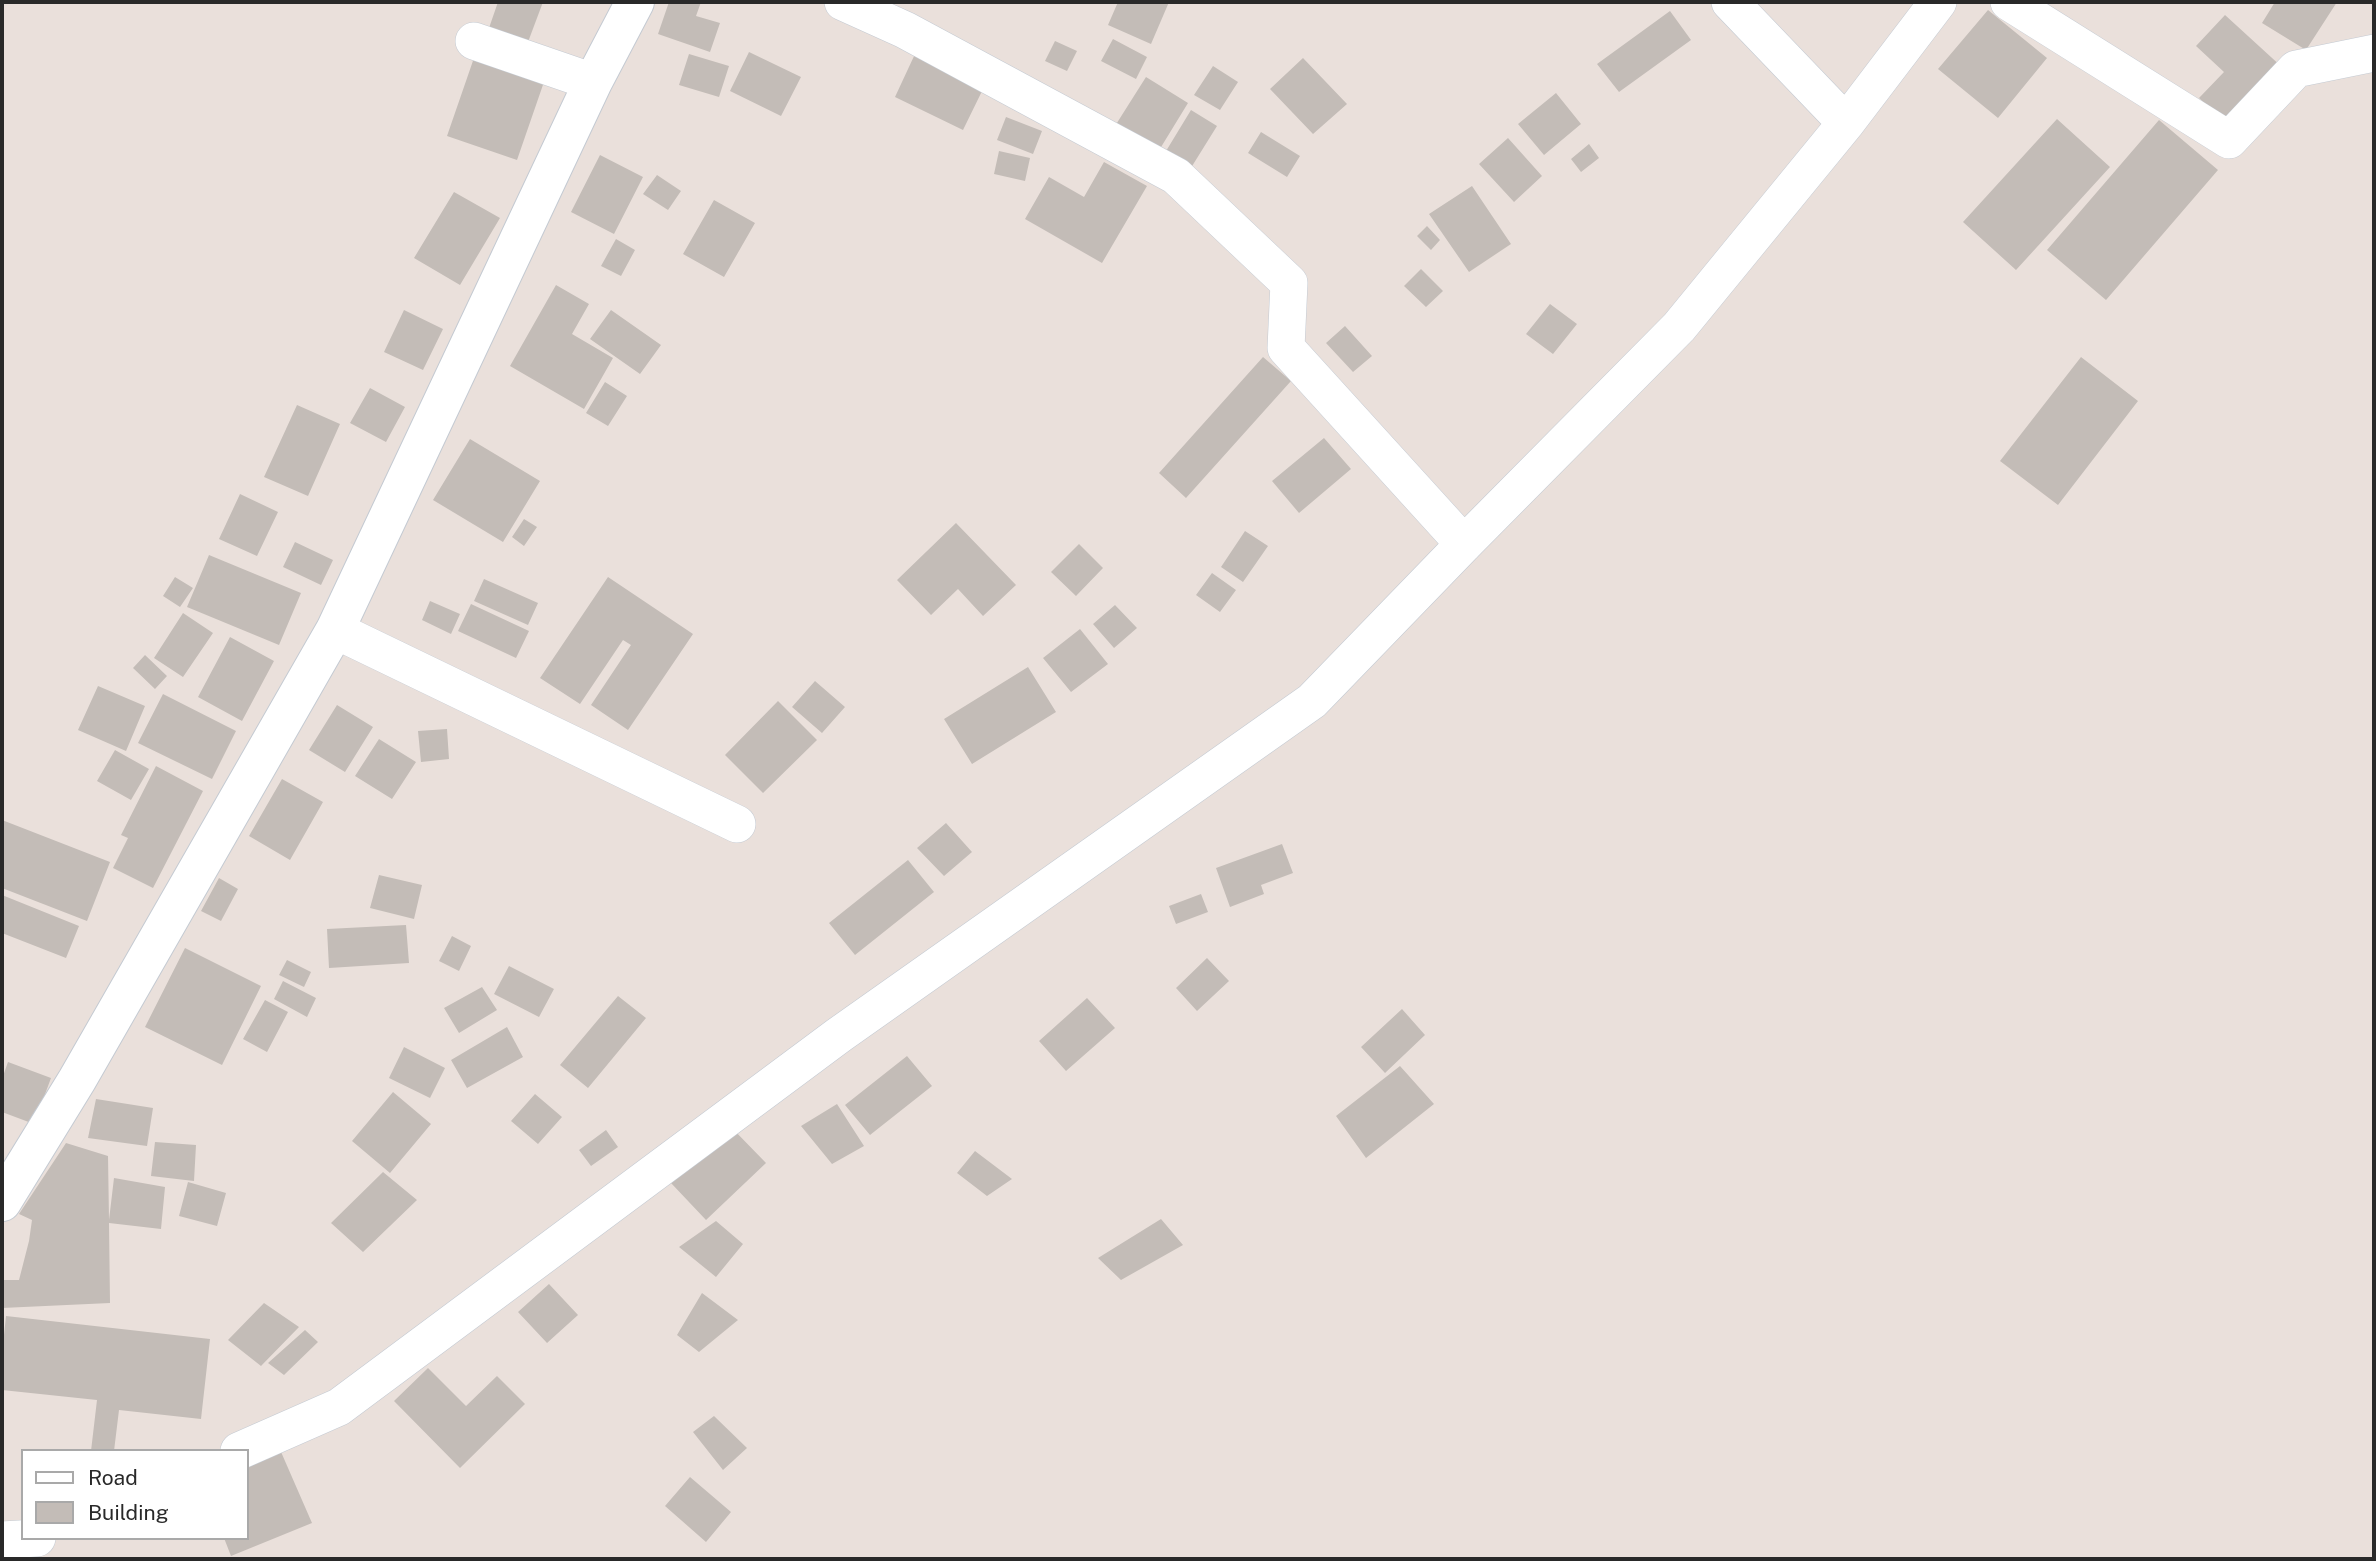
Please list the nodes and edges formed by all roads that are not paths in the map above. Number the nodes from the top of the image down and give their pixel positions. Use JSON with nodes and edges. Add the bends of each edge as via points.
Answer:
{"nodes":[{"id":1,"x":635,"y":2,"type":"edge"},
{"id":2,"x":843,"y":2,"type":"edge"},
{"id":3,"x":1730,"y":2,"type":"edge"},
{"id":4,"x":1938,"y":2,"type":"edge"},
{"id":5,"x":2010,"y":2,"type":"edge"},
{"id":6,"x":474,"y":41,"type":"dead end"},
{"id":7,"x":2374,"y":53,"type":"edge"},
{"id":8,"x":593,"y":82,"type":"junction"},
{"id":9,"x":1846,"y":123,"type":"junction"},
{"id":10,"x":1464,"y":544,"type":"junction"},
{"id":11,"x":335,"y":630,"type":"junction"},
{"id":12,"x":737,"y":824,"type":"dead end"},
{"id":13,"x":2,"y":1202,"type":"edge"},
{"id":14,"x":244,"y":1449,"type":"edge"},
{"id":15,"x":21,"y":1539,"type":"edge"},
{"id":16,"x":2,"y":1540,"type":"edge"}],
"edges":[{"from":1,"to":8,"type":"street"},
{"from":2,"to":10,"type":"street","via":[[905,30],[1176,176],[1289,283],[1286,348]]},
{"from":3,"to":9,"type":"street"},
{"from":4,"to":9,"type":"street"},
{"from":5,"to":7,"type":"street","via":[[2228,140],[2296,69]]},
{"from":6,"to":8,"type":"street"},
{"from":8,"to":11,"type":"street"},
{"from":9,"to":10,"type":"street","via":[[1679,327]]},
{"from":10,"to":14,"type":"street","via":[[1312,701],[839,1035],[339,1407]]},
{"from":11,"to":12,"type":"street"},
{"from":11,"to":13,"type":"street"},
{"from":15,"to":16,"type":"street"}]}
